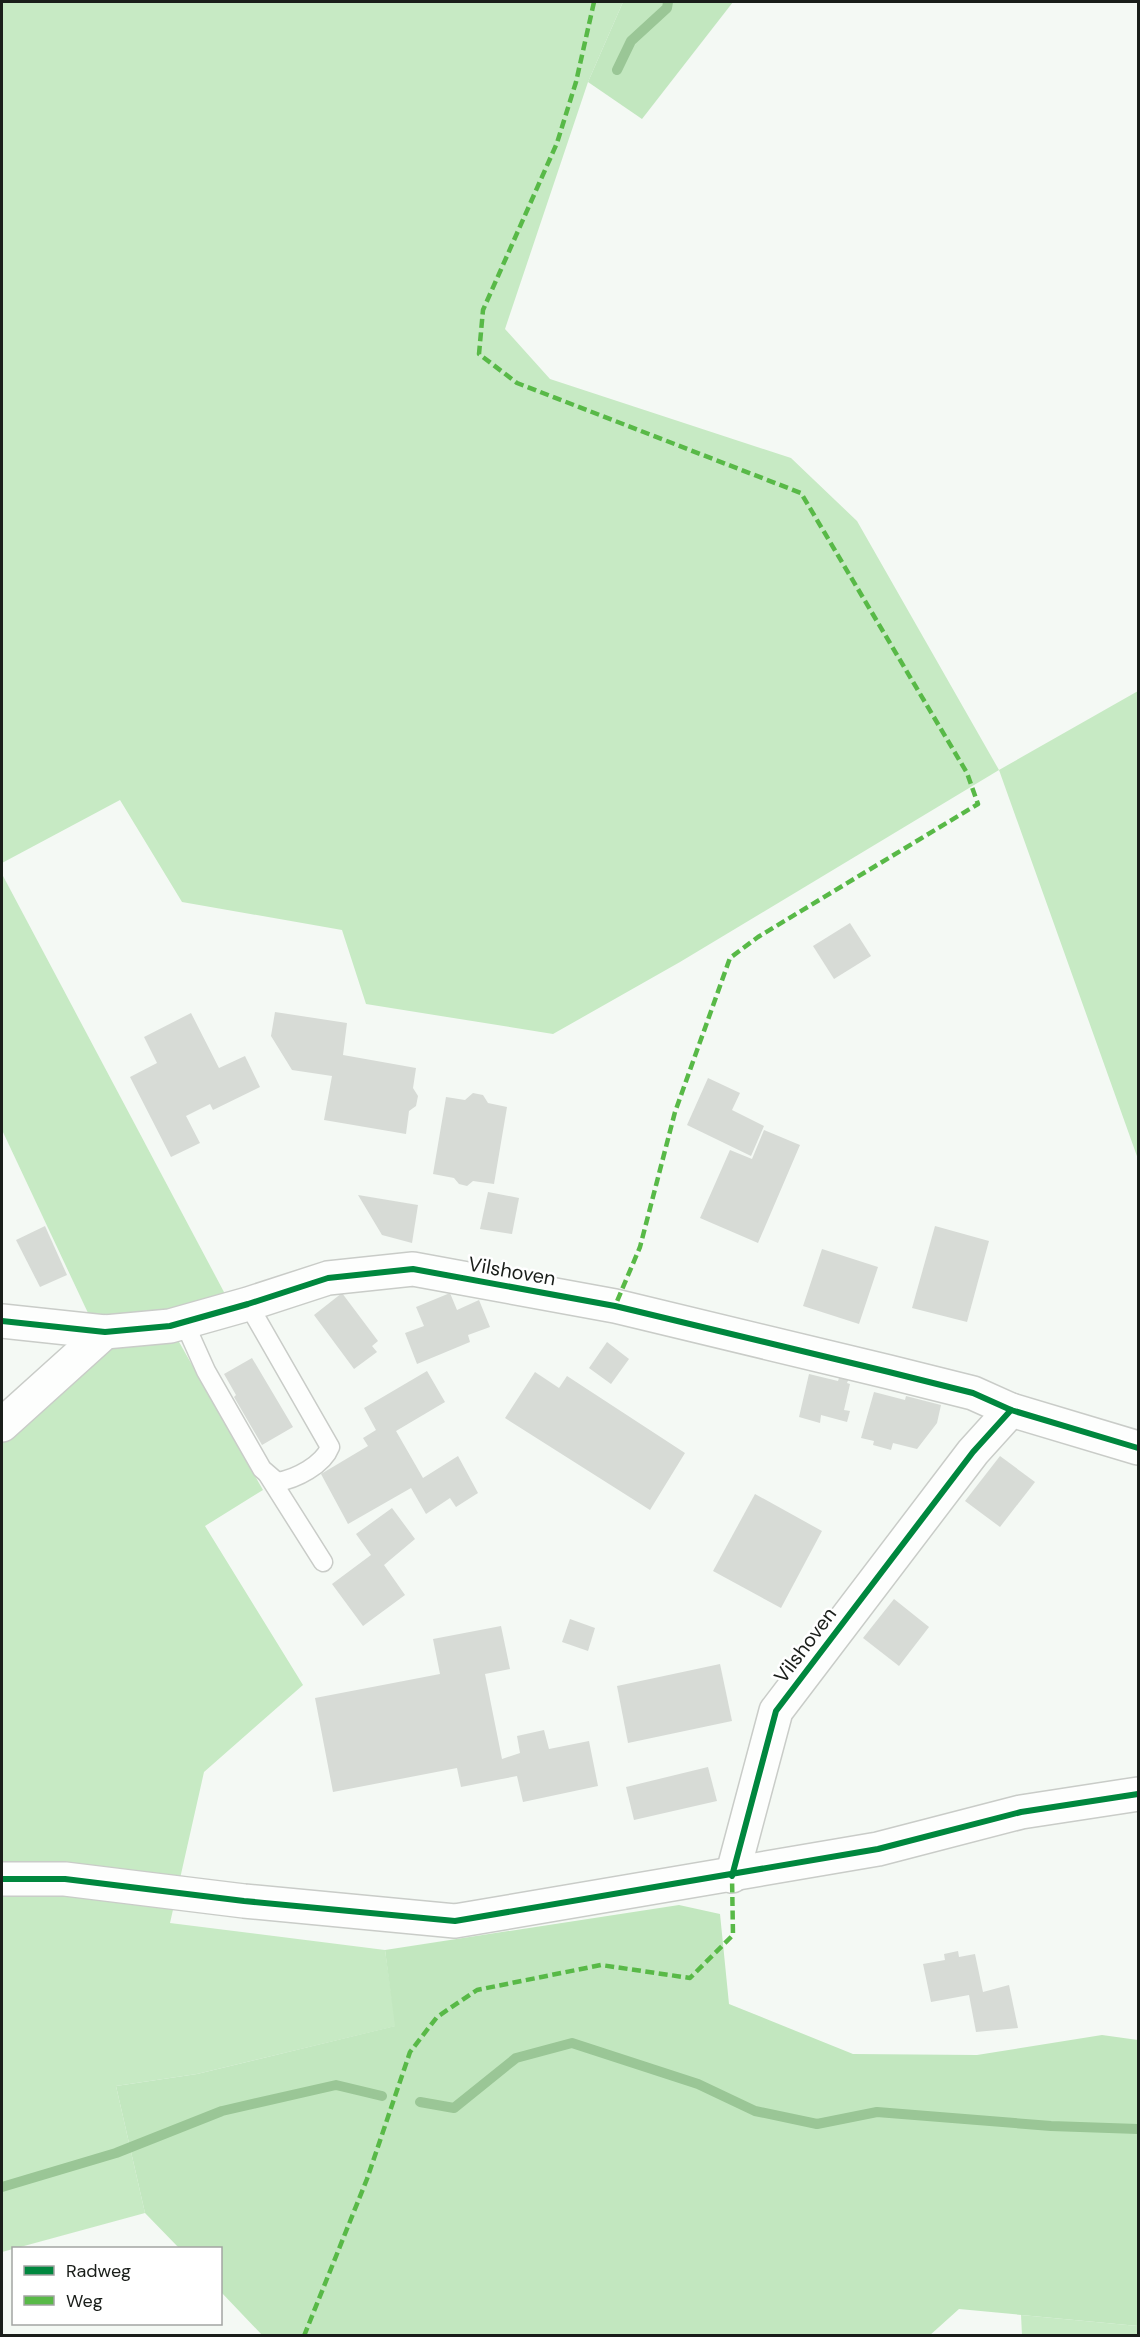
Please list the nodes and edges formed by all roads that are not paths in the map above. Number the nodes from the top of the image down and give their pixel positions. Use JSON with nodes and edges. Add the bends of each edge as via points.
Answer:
{"nodes":[{"id":1,"x":248,"y":1304,"type":"junction"},
{"id":2,"x":2,"y":1321,"type":"edge"},
{"id":3,"x":184,"y":1322,"type":"junction"},
{"id":4,"x":105,"y":1332,"type":"junction"},
{"id":5,"x":1011,"y":1410,"type":"junction"},
{"id":6,"x":2,"y":1425,"type":"edge"},
{"id":7,"x":1138,"y":1448,"type":"edge"},
{"id":8,"x":268,"y":1475,"type":"junction"},
{"id":9,"x":323,"y":1562,"type":"dead end"},
{"id":10,"x":1138,"y":1794,"type":"edge"},
{"id":11,"x":732,"y":1876,"type":"junction"},
{"id":12,"x":2,"y":1879,"type":"edge"}],
"edges":[{"from":1,"to":3,"type":"street","name":"Vilshoven"},
{"from":1,"to":5,"type":"street","name":"Vilshoven","via":[[328,1278],[413,1269],[615,1306],[973,1393]]},
{"from":1,"to":8,"type":"lane","via":[[330,1447],[320,1461],[288,1480],[277,1482]]},
{"from":2,"to":4,"type":"street","name":"Vilshoven"},
{"from":3,"to":4,"type":"street","name":"Vilshoven"},
{"from":3,"to":8,"type":"lane","via":[[206,1371]]},
{"from":4,"to":6,"type":"street"},
{"from":5,"to":7,"type":"street","name":"Vilshoven"},
{"from":5,"to":11,"type":"street","name":"Vilshoven","via":[[973,1452],[776,1711]]},
{"from":8,"to":9,"type":"lane"},
{"from":10,"to":11,"type":"street","via":[[1021,1812],[878,1849]]},
{"from":11,"to":12,"type":"street","via":[[455,1921],[65,1879]]}]}
